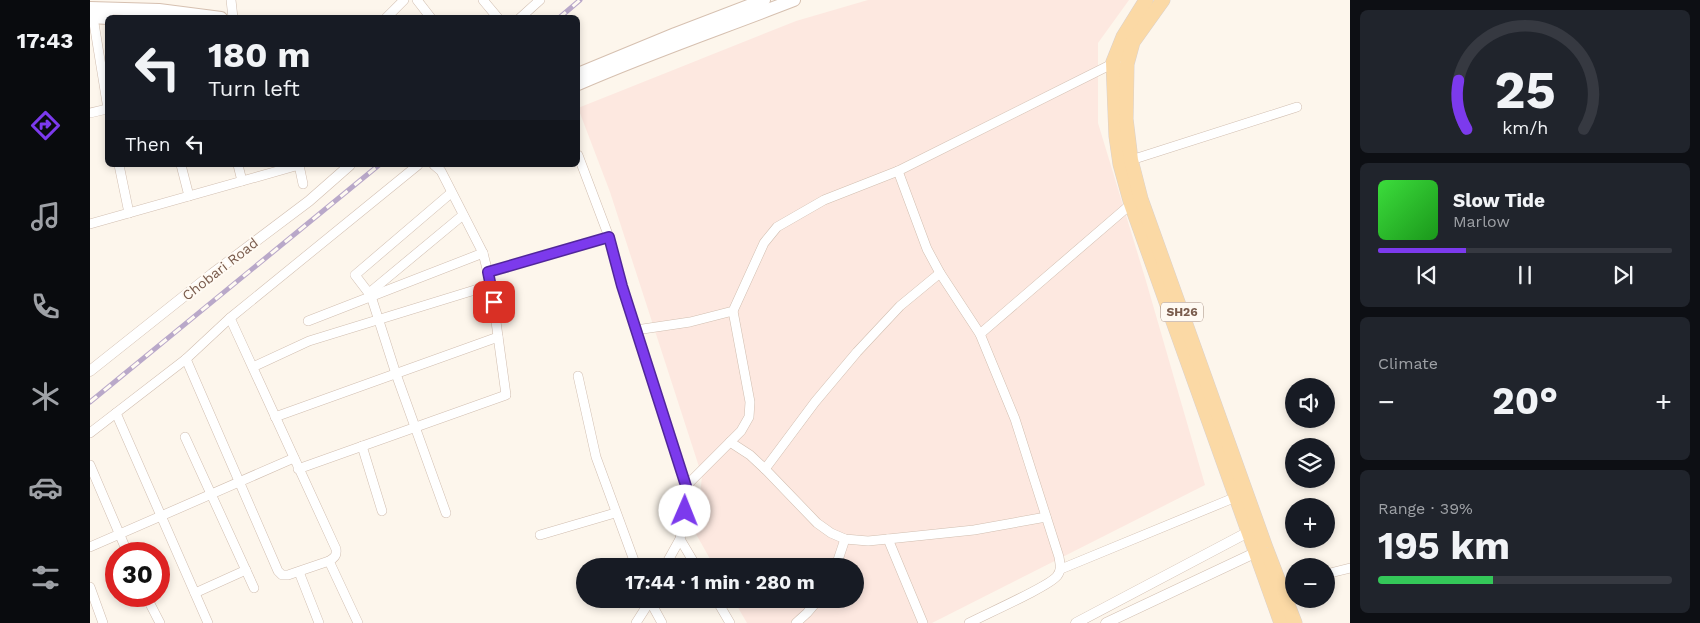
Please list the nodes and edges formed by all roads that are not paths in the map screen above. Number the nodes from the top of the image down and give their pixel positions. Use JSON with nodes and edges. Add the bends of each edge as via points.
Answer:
{"nodes":[{"id":1,"x":231,"y":0,"type":"edge"},
{"id":2,"x":404,"y":0,"type":"edge"},
{"id":3,"x":417,"y":0,"type":"edge"},
{"id":4,"x":483,"y":0,"type":"edge"},
{"id":5,"x":540,"y":0,"type":"edge"},
{"id":6,"x":764,"y":0,"type":"edge"},
{"id":7,"x":794,"y":0,"type":"edge"},
{"id":8,"x":1146,"y":0,"type":"edge"},
{"id":9,"x":1163,"y":0,"type":"edge"},
{"id":10,"x":159,"y":5,"type":"edge"},
{"id":11,"x":91,"y":14,"type":"edge"},
{"id":12,"x":207,"y":15,"type":"edge"},
{"id":13,"x":233,"y":15,"type":"edge"},
{"id":14,"x":389,"y":15,"type":"edge"},
{"id":15,"x":429,"y":15,"type":"edge"},
{"id":16,"x":496,"y":15,"type":"edge"},
{"id":17,"x":523,"y":15,"type":"edge"},
{"id":18,"x":105,"y":17,"type":"edge"},
{"id":19,"x":1128,"y":61,"type":"junction"},
{"id":20,"x":1113,"y":62,"type":"junction"},
{"id":21,"x":580,"y":73,"type":"edge"},
{"id":22,"x":580,"y":83,"type":"edge"},
{"id":23,"x":105,"y":92,"type":"edge"},
{"id":24,"x":1297,"y":106,"type":"dead end"},
{"id":25,"x":105,"y":110,"type":"edge"},
{"id":26,"x":90,"y":113,"type":"edge"},
{"id":27,"x":580,"y":160,"type":"edge"},
{"id":28,"x":1125,"y":162,"type":"junction"},
{"id":29,"x":119,"y":167,"type":"edge"},
{"id":30,"x":182,"y":167,"type":"edge"},
{"id":31,"x":238,"y":167,"type":"edge"},
{"id":32,"x":292,"y":167,"type":"edge"},
{"id":33,"x":299,"y":167,"type":"edge"},
{"id":34,"x":348,"y":167,"type":"edge"},
{"id":35,"x":416,"y":167,"type":"edge"},
{"id":36,"x":441,"y":167,"type":"edge"},
{"id":37,"x":898,"y":171,"type":"junction"},
{"id":38,"x":242,"y":181,"type":"junction"},
{"id":39,"x":303,"y":184,"type":"dead end"},
{"id":40,"x":452,"y":193,"type":"junction"},
{"id":41,"x":189,"y":196,"type":"junction"},
{"id":42,"x":1131,"y":204,"type":"junction"},
{"id":43,"x":129,"y":213,"type":"junction"},
{"id":44,"x":464,"y":215,"type":"junction"},
{"id":45,"x":90,"y":224,"type":"edge"},
{"id":46,"x":609,"y":237,"type":"junction"},
{"id":47,"x":483,"y":252,"type":"junction"},
{"id":48,"x":488,"y":272,"type":"junction"},
{"id":49,"x":940,"y":273,"type":"junction"},
{"id":50,"x":491,"y":285,"type":"junction"},
{"id":51,"x":370,"y":295,"type":"junction"},
{"id":52,"x":733,"y":311,"type":"junction"},
{"id":53,"x":230,"y":318,"type":"junction"},
{"id":54,"x":379,"y":320,"type":"junction"},
{"id":55,"x":308,"y":321,"type":"dead end"},
{"id":56,"x":636,"y":330,"type":"junction"},
{"id":57,"x":980,"y":334,"type":"junction"},
{"id":58,"x":498,"y":337,"type":"junction"},
{"id":59,"x":186,"y":359,"type":"junction"},
{"id":60,"x":253,"y":367,"type":"junction"},
{"id":61,"x":90,"y":371,"type":"edge"},
{"id":62,"x":396,"y":374,"type":"junction"},
{"id":63,"x":578,"y":376,"type":"dead end"},
{"id":64,"x":116,"y":413,"type":"junction"},
{"id":65,"x":275,"y":417,"type":"junction"},
{"id":66,"x":416,"y":427,"type":"junction"},
{"id":67,"x":90,"y":433,"type":"edge"},
{"id":68,"x":185,"y":437,"type":"dead end"},
{"id":69,"x":730,"y":442,"type":"junction"},
{"id":70,"x":362,"y":446,"type":"junction"},
{"id":71,"x":294,"y":458,"type":"junction"},
{"id":72,"x":90,"y":465,"type":"edge"},
{"id":73,"x":298,"y":469,"type":"junction"},
{"id":74,"x":765,"y":469,"type":"junction"},
{"id":75,"x":240,"y":481,"type":"junction"},
{"id":76,"x":686,"y":486,"type":"junction"},
{"id":77,"x":211,"y":494,"type":"junction"},
{"id":78,"x":1236,"y":497,"type":"junction"},
{"id":79,"x":382,"y":511,"type":"dead end"},
{"id":80,"x":446,"y":513,"type":"dead end"},
{"id":81,"x":615,"y":513,"type":"junction"},
{"id":82,"x":160,"y":516,"type":"junction"},
{"id":83,"x":1046,"y":517,"type":"junction"},
{"id":84,"x":1253,"y":529,"type":"junction"},
{"id":85,"x":120,"y":534,"type":"junction"},
{"id":86,"x":540,"y":534,"type":"dead end"},
{"id":87,"x":845,"y":539,"type":"junction"},
{"id":88,"x":888,"y":539,"type":"junction"},
{"id":89,"x":680,"y":540,"type":"junction"},
{"id":90,"x":123,"y":542,"type":"edge"},
{"id":91,"x":90,"y":547,"type":"edge"},
{"id":92,"x":1261,"y":550,"type":"junction"},
{"id":93,"x":633,"y":558,"type":"edge"},
{"id":94,"x":670,"y":558,"type":"edge"},
{"id":95,"x":691,"y":558,"type":"edge"},
{"id":96,"x":839,"y":558,"type":"edge"},
{"id":97,"x":329,"y":561,"type":"junction"},
{"id":98,"x":1350,"y":568,"type":"edge"},
{"id":99,"x":1060,"y":569,"type":"junction"},
{"id":100,"x":246,"y":570,"type":"junction"},
{"id":101,"x":299,"y":572,"type":"junction"},
{"id":102,"x":1335,"y":572,"type":"edge"},
{"id":103,"x":1285,"y":582,"type":"edge"},
{"id":104,"x":90,"y":587,"type":"edge"},
{"id":105,"x":254,"y":588,"type":"dead end"},
{"id":106,"x":195,"y":593,"type":"junction"},
{"id":107,"x":152,"y":607,"type":"edge"},
{"id":108,"x":645,"y":608,"type":"edge"},
{"id":109,"x":654,"y":608,"type":"edge"},
{"id":110,"x":721,"y":608,"type":"edge"},
{"id":111,"x":811,"y":608,"type":"edge"},
{"id":112,"x":1292,"y":608,"type":"edge"},
{"id":113,"x":103,"y":623,"type":"edge"},
{"id":114,"x":160,"y":623,"type":"edge"},
{"id":115,"x":208,"y":623,"type":"edge"},
{"id":116,"x":319,"y":623,"type":"edge"},
{"id":117,"x":358,"y":623,"type":"edge"},
{"id":118,"x":636,"y":623,"type":"edge"},
{"id":119,"x":662,"y":623,"type":"edge"},
{"id":120,"x":730,"y":623,"type":"edge"},
{"id":121,"x":796,"y":623,"type":"edge"},
{"id":122,"x":923,"y":623,"type":"edge"},
{"id":123,"x":969,"y":623,"type":"edge"},
{"id":124,"x":1076,"y":623,"type":"edge"},
{"id":125,"x":1106,"y":623,"type":"edge"},
{"id":126,"x":1281,"y":623,"type":"edge"},
{"id":127,"x":1295,"y":623,"type":"edge"}],
"edges":[{"from":1,"to":13,"type":"street"},
{"from":2,"to":14,"type":"street"},
{"from":3,"to":15,"type":"street"},
{"from":4,"to":16,"type":"street"},
{"from":5,"to":17,"type":"street"},
{"from":6,"to":21,"type":"main road"},
{"from":7,"to":22,"type":"main road"},
{"from":8,"to":20,"type":"main road","number":"SH26","via":[[1123,37]]},
{"from":9,"to":19,"type":"main road","number":"SH26","via":[[1133,42]]},
{"from":10,"to":11,"type":"main road"},
{"from":10,"to":12,"type":"main road"},
{"from":11,"to":18,"type":"main road"},
{"from":11,"to":23,"type":"street"},
{"from":19,"to":20,"type":"street"},
{"from":19,"to":28,"type":"main road","number":"SH26"},
{"from":20,"to":28,"type":"main road","number":"SH26","via":[[1116,136]]},
{"from":20,"to":37,"type":"street"},
{"from":24,"to":28,"type":"street"},
{"from":25,"to":26,"type":"street"},
{"from":27,"to":46,"type":"street"},
{"from":28,"to":42,"type":"main road","number":"SH26"},
{"from":28,"to":84,"type":"main road","number":"SH26","via":[[1141,198]]},
{"from":29,"to":43,"type":"street"},
{"from":30,"to":41,"type":"street"},
{"from":31,"to":38,"type":"street"},
{"from":32,"to":38,"type":"street"},
{"from":33,"to":39,"type":"street"},
{"from":34,"to":61,"type":"street","name":"Chobari Road","via":[[309,201]]},
{"from":35,"to":53,"type":"street"},
{"from":36,"to":40,"type":"street"},
{"from":37,"to":49,"type":"street","via":[[927,249]]},
{"from":37,"to":52,"type":"street","via":[[824,200],[777,226],[764,243]]},
{"from":38,"to":41,"type":"street"},
{"from":40,"to":44,"type":"street"},
{"from":40,"to":51,"type":"street","via":[[355,275]]},
{"from":41,"to":43,"type":"street"},
{"from":42,"to":57,"type":"street"},
{"from":42,"to":78,"type":"main road","number":"SH26"},
{"from":43,"to":45,"type":"street"},
{"from":44,"to":47,"type":"street"},
{"from":44,"to":51,"type":"street"},
{"from":46,"to":48,"type":"street"},
{"from":46,"to":56,"type":"street"},
{"from":47,"to":48,"type":"street"},
{"from":47,"to":51,"type":"street"},
{"from":48,"to":50,"type":"street"},
{"from":49,"to":57,"type":"street"},
{"from":49,"to":74,"type":"street","via":[[900,306],[857,352]]},
{"from":50,"to":54,"type":"street"},
{"from":50,"to":58,"type":"street"},
{"from":51,"to":54,"type":"street"},
{"from":51,"to":55,"type":"street"},
{"from":52,"to":56,"type":"street","via":[[690,322]]},
{"from":52,"to":69,"type":"street","via":[[750,402],[749,417]]},
{"from":53,"to":59,"type":"street"},
{"from":53,"to":60,"type":"street"},
{"from":54,"to":60,"type":"street","via":[[309,341]]},
{"from":54,"to":62,"type":"street"},
{"from":56,"to":76,"type":"street"},
{"from":57,"to":83,"type":"street","via":[[1015,419]]},
{"from":58,"to":62,"type":"street"},
{"from":58,"to":66,"type":"street","via":[[506,394]]},
{"from":59,"to":64,"type":"street"},
{"from":59,"to":75,"type":"street"},
{"from":60,"to":65,"type":"street"},
{"from":62,"to":65,"type":"street"},
{"from":62,"to":66,"type":"street"},
{"from":63,"to":81,"type":"street","via":[[596,457]]},
{"from":64,"to":67,"type":"street"},
{"from":64,"to":82,"type":"street"},
{"from":65,"to":71,"type":"street"},
{"from":66,"to":70,"type":"street"},
{"from":66,"to":80,"type":"street"},
{"from":68,"to":77,"type":"street"},
{"from":69,"to":74,"type":"street"},
{"from":69,"to":76,"type":"street"},
{"from":70,"to":73,"type":"street"},
{"from":70,"to":79,"type":"street"},
{"from":71,"to":73,"type":"street"},
{"from":71,"to":75,"type":"street"},
{"from":72,"to":85,"type":"street"},
{"from":73,"to":97,"type":"street","via":[[336,549],[334,558]]},
{"from":74,"to":87,"type":"street","via":[[817,523]]},
{"from":75,"to":77,"type":"street"},
{"from":75,"to":101,"type":"street","via":[[278,571],[282,575]]},
{"from":76,"to":89,"type":"street"},
{"from":77,"to":82,"type":"street"},
{"from":77,"to":100,"type":"street"},
{"from":78,"to":84,"type":"main road","number":"SH26"},
{"from":78,"to":99,"type":"street"},
{"from":81,"to":86,"type":"street"},
{"from":81,"to":93,"type":"street"},
{"from":82,"to":85,"type":"street"},
{"from":82,"to":106,"type":"street"},
{"from":83,"to":88,"type":"street","via":[[974,530]]},
{"from":83,"to":99,"type":"street"},
{"from":84,"to":92,"type":"main road","number":"SH26"},
{"from":84,"to":124,"type":"street"},
{"from":85,"to":90,"type":"street"},
{"from":85,"to":91,"type":"street"},
{"from":87,"to":88,"type":"street"},
{"from":87,"to":96,"type":"street"},
{"from":88,"to":122,"type":"street"},
{"from":89,"to":94,"type":"street"},
{"from":89,"to":95,"type":"street"},
{"from":92,"to":103,"type":"main road","number":"SH26"},
{"from":92,"to":125,"type":"street"},
{"from":92,"to":126,"type":"main road","number":"SH26"},
{"from":97,"to":101,"type":"street"},
{"from":97,"to":117,"type":"street"},
{"from":98,"to":102,"type":"street"},
{"from":99,"to":123,"type":"street","via":[[1057,577],[1044,585]]},
{"from":100,"to":105,"type":"street"},
{"from":100,"to":106,"type":"street"},
{"from":101,"to":116,"type":"street"},
{"from":104,"to":113,"type":"street"},
{"from":106,"to":115,"type":"street"},
{"from":107,"to":114,"type":"street"},
{"from":108,"to":118,"type":"street"},
{"from":109,"to":119,"type":"street"},
{"from":110,"to":120,"type":"street"},
{"from":111,"to":121,"type":"street"},
{"from":112,"to":127,"type":"main road","number":"SH26"}]}
